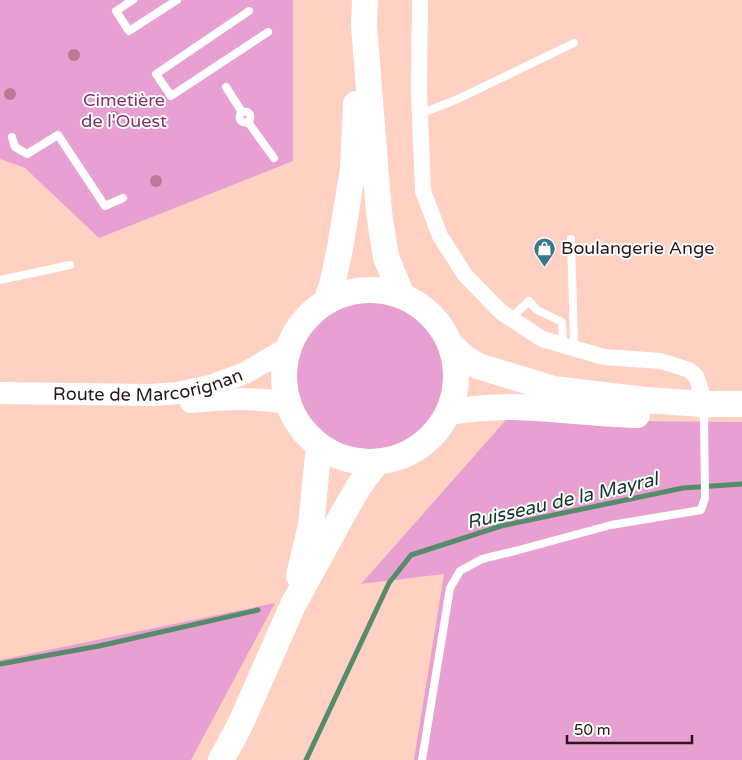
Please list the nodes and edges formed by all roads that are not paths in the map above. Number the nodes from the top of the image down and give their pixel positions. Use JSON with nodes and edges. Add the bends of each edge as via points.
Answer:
{"nodes":[{"id":1,"x":133,"y":0,"type":"edge"},
{"id":2,"x":177,"y":0,"type":"edge"},
{"id":3,"x":365,"y":0,"type":"edge"},
{"id":4,"x":420,"y":0,"type":"edge"},
{"id":5,"x":250,"y":11,"type":"dead end"},
{"id":6,"x":364,"y":26,"type":"junction"},
{"id":7,"x":268,"y":32,"type":"dead end"},
{"id":8,"x":574,"y":43,"type":"dead end"},
{"id":9,"x":226,"y":87,"type":"dead end"},
{"id":10,"x":420,"y":114,"type":"junction"},
{"id":11,"x":12,"y":137,"type":"dead end"},
{"id":12,"x":274,"y":158,"type":"dead end"},
{"id":13,"x":123,"y":198,"type":"dead end"},
{"id":14,"x":571,"y":239,"type":"dead end"},
{"id":15,"x":70,"y":265,"type":"dead end"},
{"id":16,"x":0,"y":280,"type":"edge"},
{"id":17,"x":402,"y":296,"type":"junction"},
{"id":18,"x":326,"y":302,"type":"junction"},
{"id":19,"x":511,"y":319,"type":"junction"},
{"id":20,"x":451,"y":346,"type":"junction"},
{"id":21,"x":567,"y":346,"type":"junction"},
{"id":22,"x":288,"y":348,"type":"junction"},
{"id":23,"x":0,"y":393,"type":"edge"},
{"id":24,"x":0,"y":402,"type":"edge"},
{"id":25,"x":287,"y":404,"type":"junction"},
{"id":26,"x":742,"y":404,"type":"edge"},
{"id":27,"x":704,"y":409,"type":"junction"},
{"id":28,"x":448,"y":412,"type":"junction"},
{"id":29,"x":742,"y":418,"type":"edge"},
{"id":30,"x":319,"y":446,"type":"junction"},
{"id":31,"x":378,"y":462,"type":"junction"},
{"id":32,"x":293,"y":605,"type":"junction"},
{"id":33,"x":221,"y":760,"type":"edge"},
{"id":34,"x":422,"y":760,"type":"edge"}],
"edges":[{"from":1,"to":2,"type":"lane","via":[[116,11],[129,31]]},
{"from":3,"to":6,"type":"main road"},
{"from":4,"to":10,"type":"street"},
{"from":5,"to":7,"type":"lane","via":[[156,74],[171,96]]},
{"from":6,"to":17,"type":"main road","via":[[379,213],[386,257]]},
{"from":6,"to":18,"type":"main road","via":[[353,169],[340,248]]},
{"from":8,"to":10,"type":"lane"},
{"from":9,"to":12,"type":"lane","via":[[242,112],[241,122],[248,122]]},
{"from":10,"to":19,"type":"street","via":[[423,191],[440,236],[465,275]]},
{"from":11,"to":13,"type":"lane","via":[[15,146],[27,154],[58,135],[105,206]]},
{"from":14,"to":21,"type":"lane","via":[[574,338]]},
{"from":15,"to":16,"type":"lane"},
{"from":17,"to":18,"type":"main road","via":[[370,289],[340,295]]},
{"from":17,"to":20,"type":"main road","via":[[432,316]]},
{"from":18,"to":22,"type":"main road","via":[[301,324]]},
{"from":19,"to":21,"type":"street","via":[[542,339]]},
{"from":19,"to":21,"type":"lane","via":[[529,301],[537,310],[562,322]]},
{"from":20,"to":27,"type":"main road","via":[[478,366],[553,389]]},
{"from":20,"to":28,"type":"main road","via":[[456,374]]},
{"from":21,"to":27,"type":"street","via":[[604,357],[661,361],[689,370],[696,376]]},
{"from":22,"to":23,"type":"main road","name":"Route de Marcorignan","via":[[245,373],[210,386],[169,394]]},
{"from":22,"to":25,"type":"main road","via":[[283,380]]},
{"from":24,"to":25,"type":"main road","name":"Route de Marcorignan","via":[[154,405],[254,398]]},
{"from":25,"to":30,"type":"main road","via":[[301,429]]},
{"from":26,"to":27,"type":"main road"},
{"from":27,"to":28,"type":"main road","via":[[618,414],[484,407]]},
{"from":27,"to":29,"type":"main road"},
{"from":27,"to":34,"type":"lane","via":[[706,498],[701,510],[611,524],[482,559],[460,571],[450,588]]},
{"from":28,"to":31,"type":"main road","via":[[424,443],[404,455]]},
{"from":30,"to":31,"type":"main road","via":[[348,460]]},
{"from":30,"to":32,"type":"main road","via":[[311,525]]},
{"from":31,"to":32,"type":"main road","via":[[359,486]]},
{"from":32,"to":33,"type":"main road"}]}
